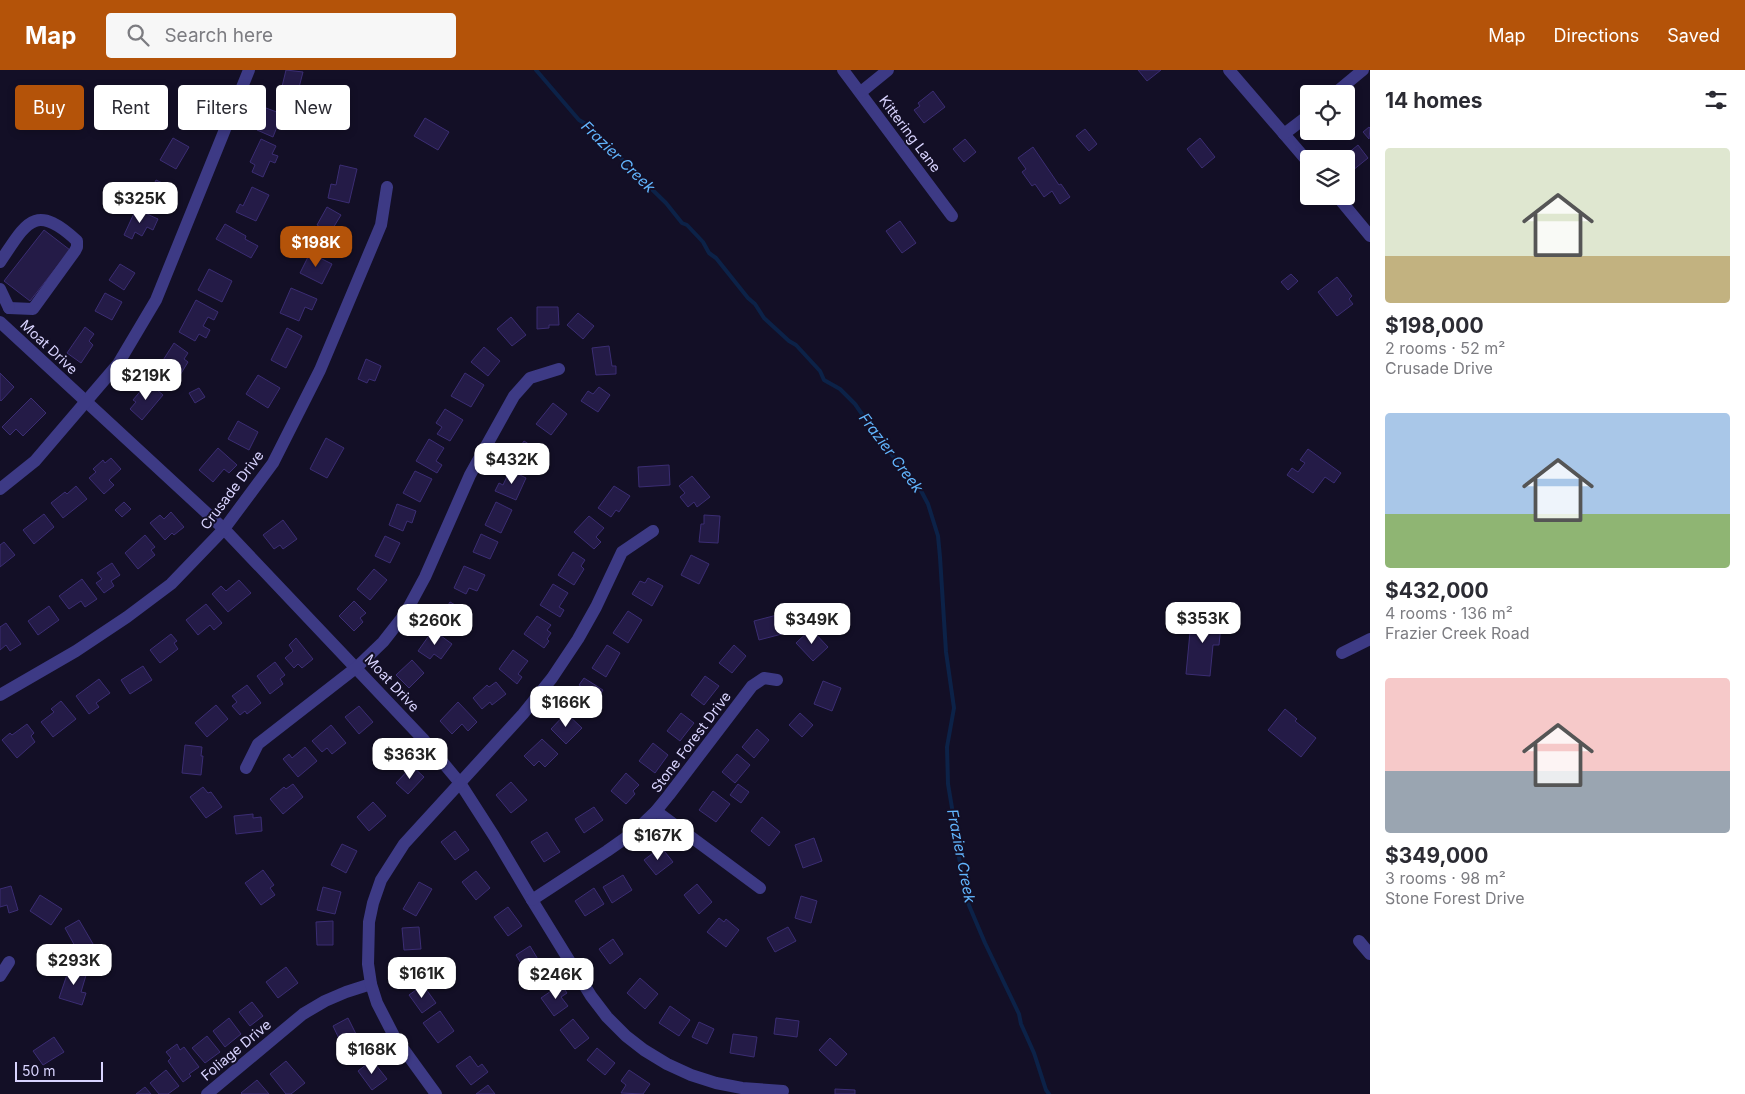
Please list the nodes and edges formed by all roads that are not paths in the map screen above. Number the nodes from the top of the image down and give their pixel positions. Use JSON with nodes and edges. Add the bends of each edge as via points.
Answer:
{"nodes":[{"id":1,"x":249,"y":70,"type":"edge"},
{"id":2,"x":844,"y":70,"type":"edge"},
{"id":3,"x":888,"y":70,"type":"edge"},
{"id":4,"x":1228,"y":70,"type":"edge"},
{"id":5,"x":1363,"y":70,"type":"edge"},
{"id":6,"x":1345,"y":85,"type":"edge"},
{"id":7,"x":861,"y":92,"type":"junction"},
{"id":8,"x":1300,"y":122,"type":"edge"},
{"id":9,"x":1284,"y":134,"type":"junction"},
{"id":10,"x":1300,"y":153,"type":"edge"},
{"id":11,"x":387,"y":187,"type":"dead end"},
{"id":12,"x":1344,"y":205,"type":"edge"},
{"id":13,"x":952,"y":216,"type":"dead end"},
{"id":14,"x":1370,"y":236,"type":"edge"},
{"id":15,"x":0,"y":262,"type":"edge"},
{"id":16,"x":0,"y":289,"type":"edge"},
{"id":17,"x":9,"y":308,"type":"junction"},
{"id":18,"x":0,"y":322,"type":"edge"},
{"id":19,"x":559,"y":369,"type":"dead end"},
{"id":20,"x":85,"y":402,"type":"junction"},
{"id":21,"x":0,"y":489,"type":"edge"},
{"id":22,"x":224,"y":529,"type":"junction"},
{"id":23,"x":653,"y":531,"type":"dead end"},
{"id":24,"x":1370,"y":639,"type":"edge"},
{"id":25,"x":1342,"y":653,"type":"dead end"},
{"id":26,"x":357,"y":667,"type":"junction"},
{"id":27,"x":777,"y":680,"type":"dead end"},
{"id":28,"x":0,"y":695,"type":"edge"},
{"id":29,"x":246,"y":768,"type":"dead end"},
{"id":30,"x":460,"y":783,"type":"junction"},
{"id":31,"x":656,"y":811,"type":"junction"},
{"id":32,"x":760,"y":888,"type":"dead end"},
{"id":33,"x":532,"y":900,"type":"junction"},
{"id":34,"x":1359,"y":941,"type":"dead end"},
{"id":35,"x":1370,"y":954,"type":"edge"},
{"id":36,"x":9,"y":962,"type":"dead end"},
{"id":37,"x":0,"y":976,"type":"edge"},
{"id":38,"x":371,"y":984,"type":"junction"},
{"id":39,"x":783,"y":1091,"type":"dead end"},
{"id":40,"x":207,"y":1094,"type":"edge"},
{"id":41,"x":436,"y":1094,"type":"edge"}],
"edges":[{"from":1,"to":20,"type":"street","via":[[156,300],[118,364]]},
{"from":2,"to":7,"type":"street","name":"Kittering Lane"},
{"from":3,"to":7,"type":"street"},
{"from":4,"to":9,"type":"street"},
{"from":5,"to":6,"type":"street"},
{"from":7,"to":13,"type":"street","name":"Kittering Lane"},
{"from":8,"to":9,"type":"street"},
{"from":9,"to":10,"type":"street"},
{"from":11,"to":22,"type":"street","name":"Crusade Drive","via":[[381,225],[320,370],[273,463]]},
{"from":12,"to":14,"type":"street"},
{"from":15,"to":17,"type":"street","via":[[24,226],[34,221],[49,220],[77,241],[75,251],[33,309]]},
{"from":16,"to":17,"type":"street"},
{"from":17,"to":18,"type":"street"},
{"from":18,"to":20,"type":"street","name":"Moat Drive"},
{"from":19,"to":26,"type":"street","via":[[530,378],[514,396],[470,475],[405,614]]},
{"from":20,"to":21,"type":"street","via":[[35,461]]},
{"from":20,"to":22,"type":"street","name":"Moat Drive"},
{"from":22,"to":26,"type":"street","name":"Moat Drive"},
{"from":22,"to":28,"type":"street","name":"Crusade Drive","via":[[171,584],[127,617]]},
{"from":23,"to":30,"type":"street","via":[[622,552],[596,607],[552,678]]},
{"from":24,"to":25,"type":"street"},
{"from":26,"to":29,"type":"street","via":[[258,744]]},
{"from":26,"to":30,"type":"street","name":"Moat Drive"},
{"from":27,"to":31,"type":"street","name":"Stone Forest Drive","via":[[764,678],[752,686]]},
{"from":30,"to":33,"type":"street","name":"Moat Drive"},
{"from":30,"to":38,"type":"street","via":[[404,844],[381,880],[369,922]]},
{"from":31,"to":32,"type":"street"},
{"from":31,"to":33,"type":"street","name":"Stone Forest Drive","via":[[608,851]]},
{"from":33,"to":39,"type":"street","name":"Moat Drive","via":[[591,996],[607,1017],[644,1050],[667,1064],[716,1083]]},
{"from":34,"to":35,"type":"street"},
{"from":36,"to":37,"type":"street"},
{"from":38,"to":40,"type":"street","name":"Foliage Drive","via":[[325,1001],[303,1014]]},
{"from":38,"to":41,"type":"street","via":[[394,1036]]}]}
